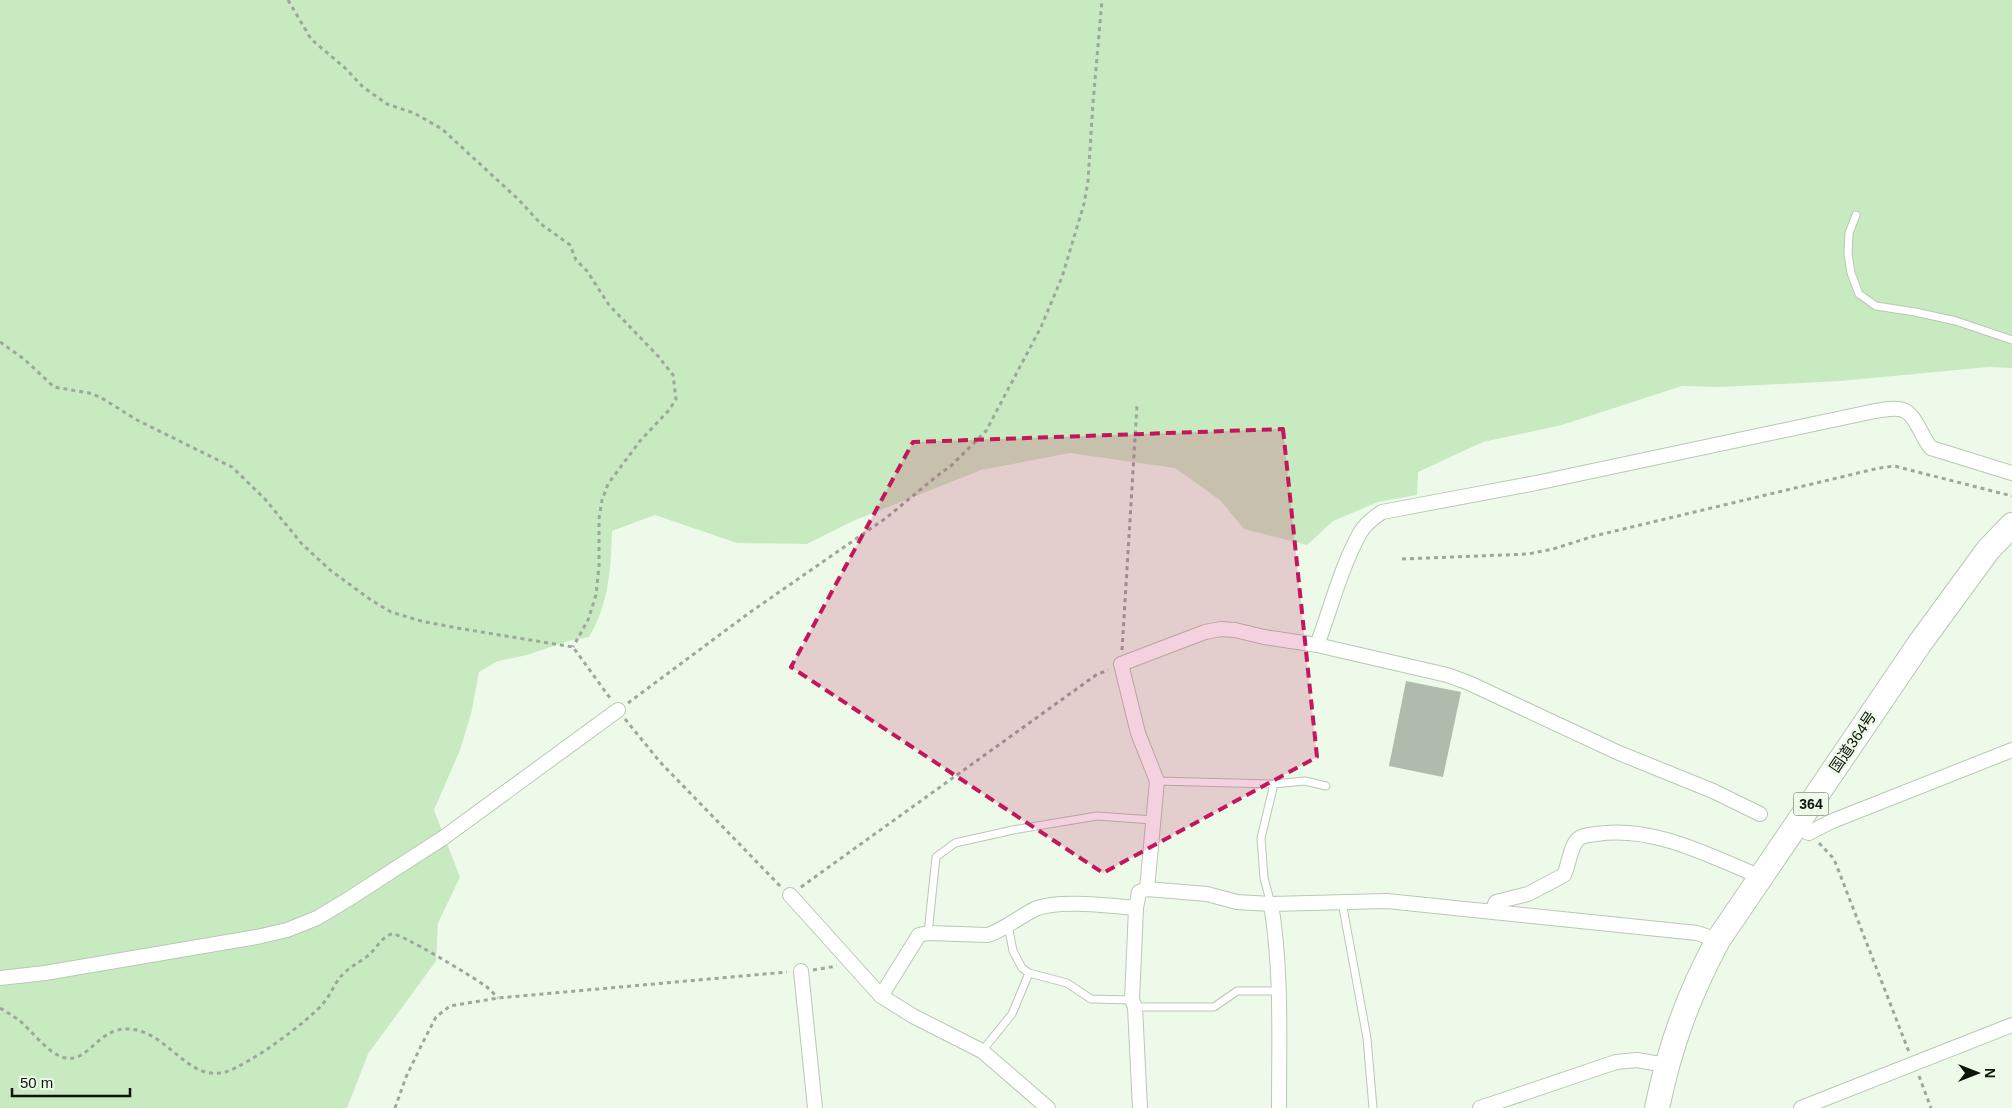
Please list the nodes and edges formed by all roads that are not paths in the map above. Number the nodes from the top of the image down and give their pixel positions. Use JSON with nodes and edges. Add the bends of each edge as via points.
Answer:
{"nodes":[{"id":1,"x":1856,"y":215,"type":"dead end"},
{"id":2,"x":2012,"y":340,"type":"edge"},
{"id":3,"x":2012,"y":473,"type":"edge"},
{"id":4,"x":2012,"y":525,"type":"edge"},
{"id":5,"x":1317,"y":645,"type":"junction"},
{"id":6,"x":618,"y":710,"type":"road end"},
{"id":7,"x":2012,"y":750,"type":"edge"},
{"id":8,"x":1157,"y":781,"type":"junction"},
{"id":9,"x":1274,"y":784,"type":"junction"},
{"id":10,"x":1326,"y":786,"type":"dead end"},
{"id":11,"x":1760,"y":814,"type":"dead end"},
{"id":12,"x":1153,"y":820,"type":"junction"},
{"id":13,"x":1802,"y":830,"type":"junction"},
{"id":14,"x":1761,"y":877,"type":"junction"},
{"id":15,"x":1147,"y":889,"type":"junction"},
{"id":16,"x":790,"y":895,"type":"road end"},
{"id":17,"x":1342,"y":902,"type":"junction"},
{"id":18,"x":1271,"y":904,"type":"junction"},
{"id":19,"x":1136,"y":908,"type":"junction"},
{"id":20,"x":1492,"y":911,"type":"junction"},
{"id":21,"x":1008,"y":925,"type":"junction"},
{"id":22,"x":928,"y":933,"type":"junction"},
{"id":23,"x":1718,"y":940,"type":"junction"},
{"id":24,"x":800,"y":971,"type":"road end"},
{"id":25,"x":1029,"y":973,"type":"junction"},
{"id":26,"x":0,"y":978,"type":"edge"},
{"id":27,"x":1278,"y":991,"type":"junction"},
{"id":28,"x":881,"y":996,"type":"junction"},
{"id":29,"x":1133,"y":1003,"type":"junction"},
{"id":30,"x":2012,"y":1025,"type":"edge"},
{"id":31,"x":982,"y":1051,"type":"junction"},
{"id":32,"x":1666,"y":1065,"type":"junction"},
{"id":33,"x":815,"y":1108,"type":"edge"},
{"id":34,"x":1048,"y":1108,"type":"edge"},
{"id":35,"x":1140,"y":1108,"type":"edge"},
{"id":36,"x":1279,"y":1108,"type":"edge"},
{"id":37,"x":1372,"y":1108,"type":"edge"},
{"id":38,"x":1480,"y":1108,"type":"edge"},
{"id":39,"x":1657,"y":1108,"type":"edge"},
{"id":40,"x":1801,"y":1108,"type":"edge"}],
"edges":[{"from":1,"to":2,"type":"lane","via":[[1849,233],[1848,254],[1859,294],[1876,306],[1956,321]]},
{"from":3,"to":5,"type":"street","via":[[1931,448],[1910,414],[1901,408],[1382,512],[1370,519],[1360,532]]},
{"from":4,"to":13,"type":"highway","name":"国道364号","number":"364","via":[[1988,550],[1920,643]]},
{"from":5,"to":8,"type":"street","via":[[1221,629],[1121,664],[1138,733]]},
{"from":5,"to":11,"type":"street","via":[[1469,683]]},
{"from":6,"to":26,"type":"street","via":[[443,838],[317,918],[257,937]]},
{"from":7,"to":13,"type":"street"},
{"from":8,"to":9,"type":"lane"},
{"from":8,"to":12,"type":"street"},
{"from":9,"to":10,"type":"lane","via":[[1305,781]]},
{"from":9,"to":18,"type":"lane","via":[[1261,838],[1264,878]]},
{"from":12,"to":15,"type":"street"},
{"from":12,"to":22,"type":"lane","via":[[1097,816],[955,843],[936,857]]},
{"from":13,"to":14,"type":"highway","name":"国道364号","number":"364"},
{"from":14,"to":20,"type":"street","via":[[1664,839],[1612,831],[1577,840],[1564,875],[1528,894],[1496,902]]},
{"from":14,"to":23,"type":"highway","name":"国道364号","number":"364"},
{"from":15,"to":18,"type":"street"},
{"from":15,"to":19,"type":"street","via":[[1139,892]]},
{"from":16,"to":28,"type":"street"},
{"from":17,"to":18,"type":"street"},
{"from":17,"to":20,"type":"street","via":[[1387,901]]},
{"from":17,"to":37,"type":"lane","via":[[1367,1038]]},
{"from":18,"to":27,"type":"street"},
{"from":19,"to":21,"type":"street","via":[[1074,904],[1052,906],[1036,909]]},
{"from":19,"to":29,"type":"street"},
{"from":20,"to":23,"type":"street","via":[[1697,933]]},
{"from":21,"to":22,"type":"street","via":[[988,935]]},
{"from":21,"to":25,"type":"lane","via":[[1013,951],[1022,968]]},
{"from":22,"to":28,"type":"street","via":[[919,935]]},
{"from":23,"to":32,"type":"highway","name":"国道364号","number":"364","via":[[1683,1013]]},
{"from":24,"to":33,"type":"street"},
{"from":25,"to":29,"type":"lane","via":[[1067,983],[1091,999]]},
{"from":25,"to":31,"type":"lane","via":[[1012,1014]]},
{"from":27,"to":29,"type":"lane","via":[[1237,991],[1214,1007]]},
{"from":27,"to":36,"type":"street"},
{"from":28,"to":31,"type":"street"},
{"from":29,"to":35,"type":"street"},
{"from":30,"to":40,"type":"street"},
{"from":31,"to":34,"type":"street"},
{"from":32,"to":38,"type":"street","via":[[1637,1060],[1616,1062]]},
{"from":32,"to":39,"type":"highway","name":"国道364号","number":"364"}]}
